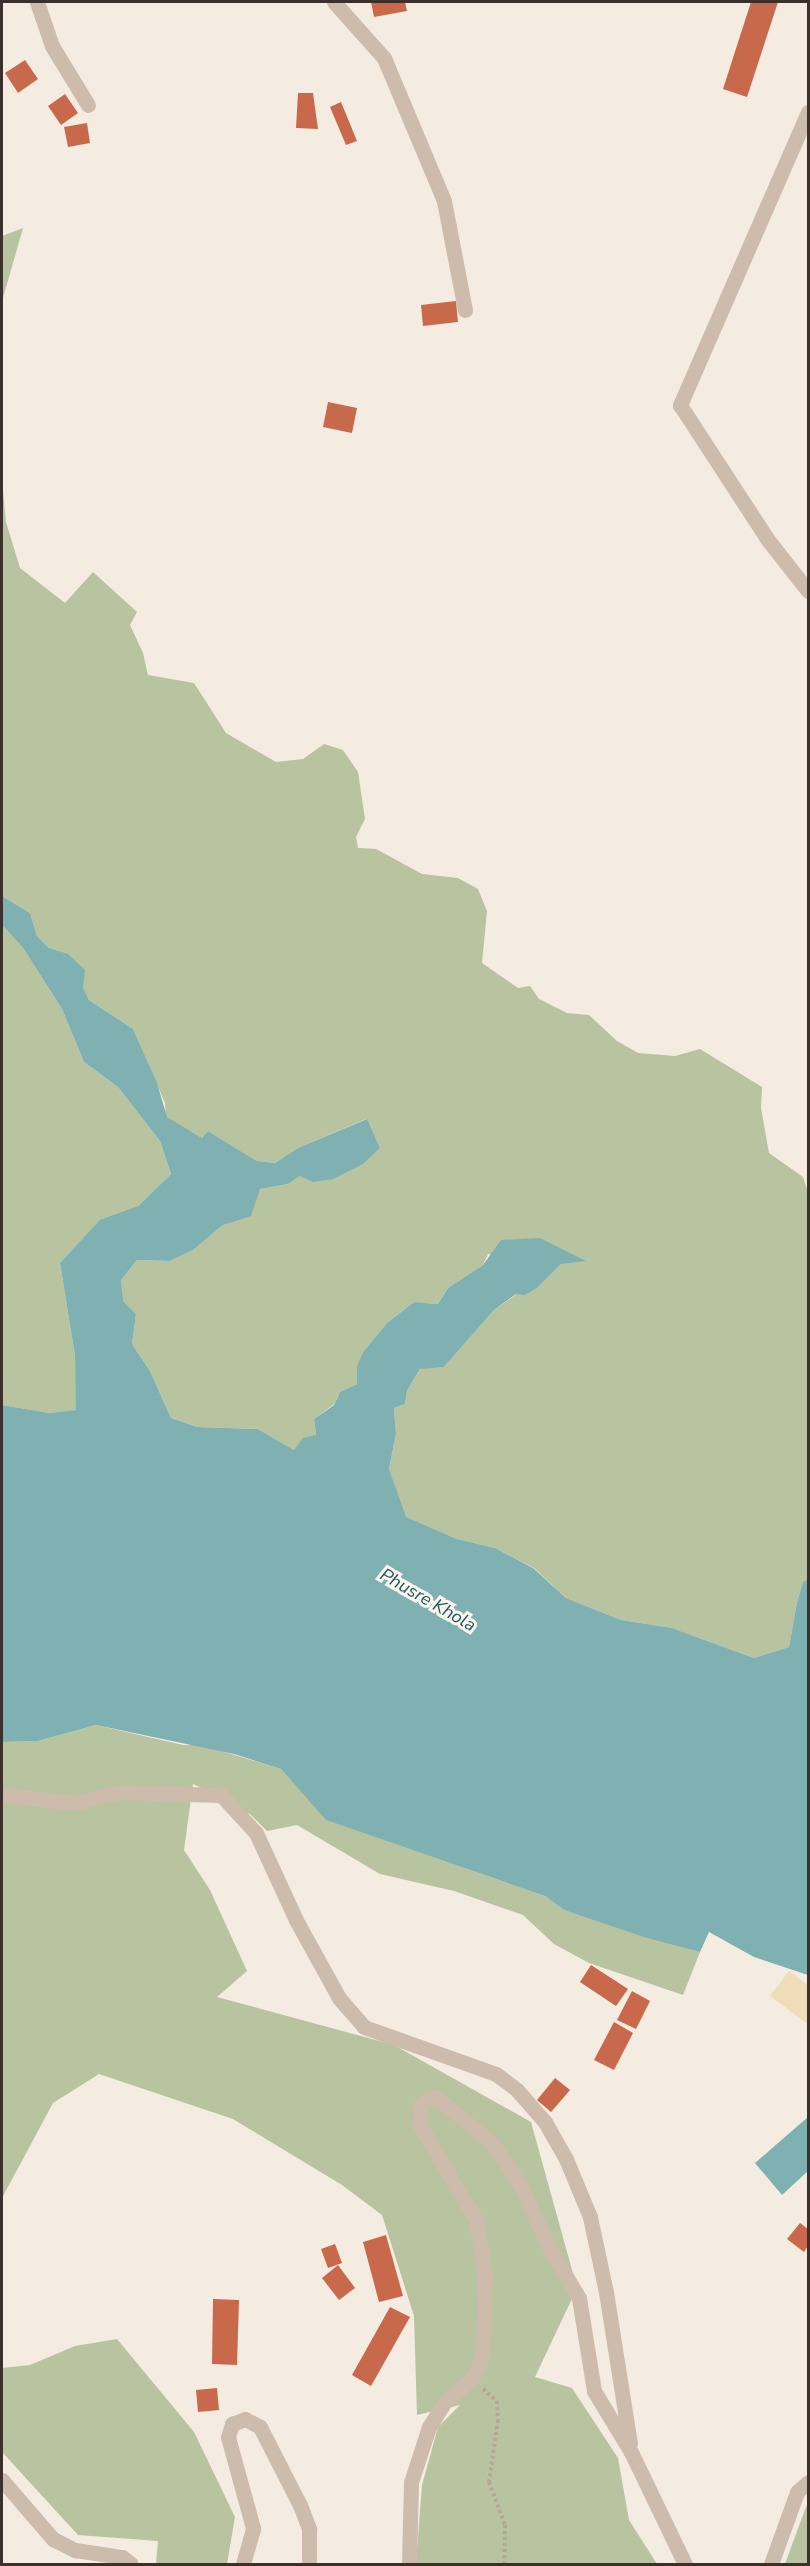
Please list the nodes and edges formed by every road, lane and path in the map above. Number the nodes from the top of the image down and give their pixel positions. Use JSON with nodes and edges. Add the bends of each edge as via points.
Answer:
{"nodes":[{"id":1,"x":37,"y":2,"type":"edge"},
{"id":2,"x":334,"y":2,"type":"edge"},
{"id":3,"x":88,"y":105,"type":"dead end"},
{"id":4,"x":808,"y":112,"type":"edge"},
{"id":5,"x":465,"y":310,"type":"dead end"},
{"id":6,"x":808,"y":591,"type":"edge"},
{"id":7,"x":2,"y":1795,"type":"edge"},
{"id":8,"x":471,"y":2379,"type":"junction"},
{"id":9,"x":632,"y":2452,"type":"junction"},
{"id":10,"x":2,"y":2480,"type":"edge"},
{"id":11,"x":808,"y":2482,"type":"edge"},
{"id":12,"x":131,"y":2565,"type":"edge"},
{"id":13,"x":243,"y":2565,"type":"edge"},
{"id":14,"x":309,"y":2565,"type":"edge"},
{"id":15,"x":409,"y":2565,"type":"edge"},
{"id":16,"x":504,"y":2565,"type":"edge"},
{"id":17,"x":685,"y":2565,"type":"edge"},
{"id":18,"x":771,"y":2565,"type":"edge"}],
"edges":[{"from":1,"to":3,"type":"street","via":[[52,46]]},
{"from":2,"to":5,"type":"street","via":[[384,58],[444,201]]},
{"from":4,"to":6,"type":"street","via":[[680,405],[768,540]]},
{"from":7,"to":9,"type":"street","via":[[75,1803],[119,1792],[221,1796],[256,1833],[296,1920],[339,1998],[364,2027],[496,2074],[517,2090],[545,2122],[566,2159],[590,2217]]},
{"from":8,"to":9,"type":"street","via":[[483,2347],[483,2256],[472,2207],[419,2124],[420,2104],[436,2097],[493,2144],[519,2183],[552,2253],[579,2298],[594,2391]]},
{"from":8,"to":15,"type":"street","via":[[434,2416],[417,2463],[408,2504]]},
{"from":8,"to":16,"type":"path","via":[[497,2401],[489,2482],[505,2525]]},
{"from":9,"to":17,"type":"street"},
{"from":10,"to":12,"type":"street","via":[[54,2539],[75,2550],[123,2557]]},
{"from":11,"to":18,"type":"street","via":[[797,2492]]},
{"from":13,"to":14,"type":"street","via":[[253,2528],[228,2437],[232,2424],[245,2419],[260,2427],[300,2505],[309,2529]]}]}
